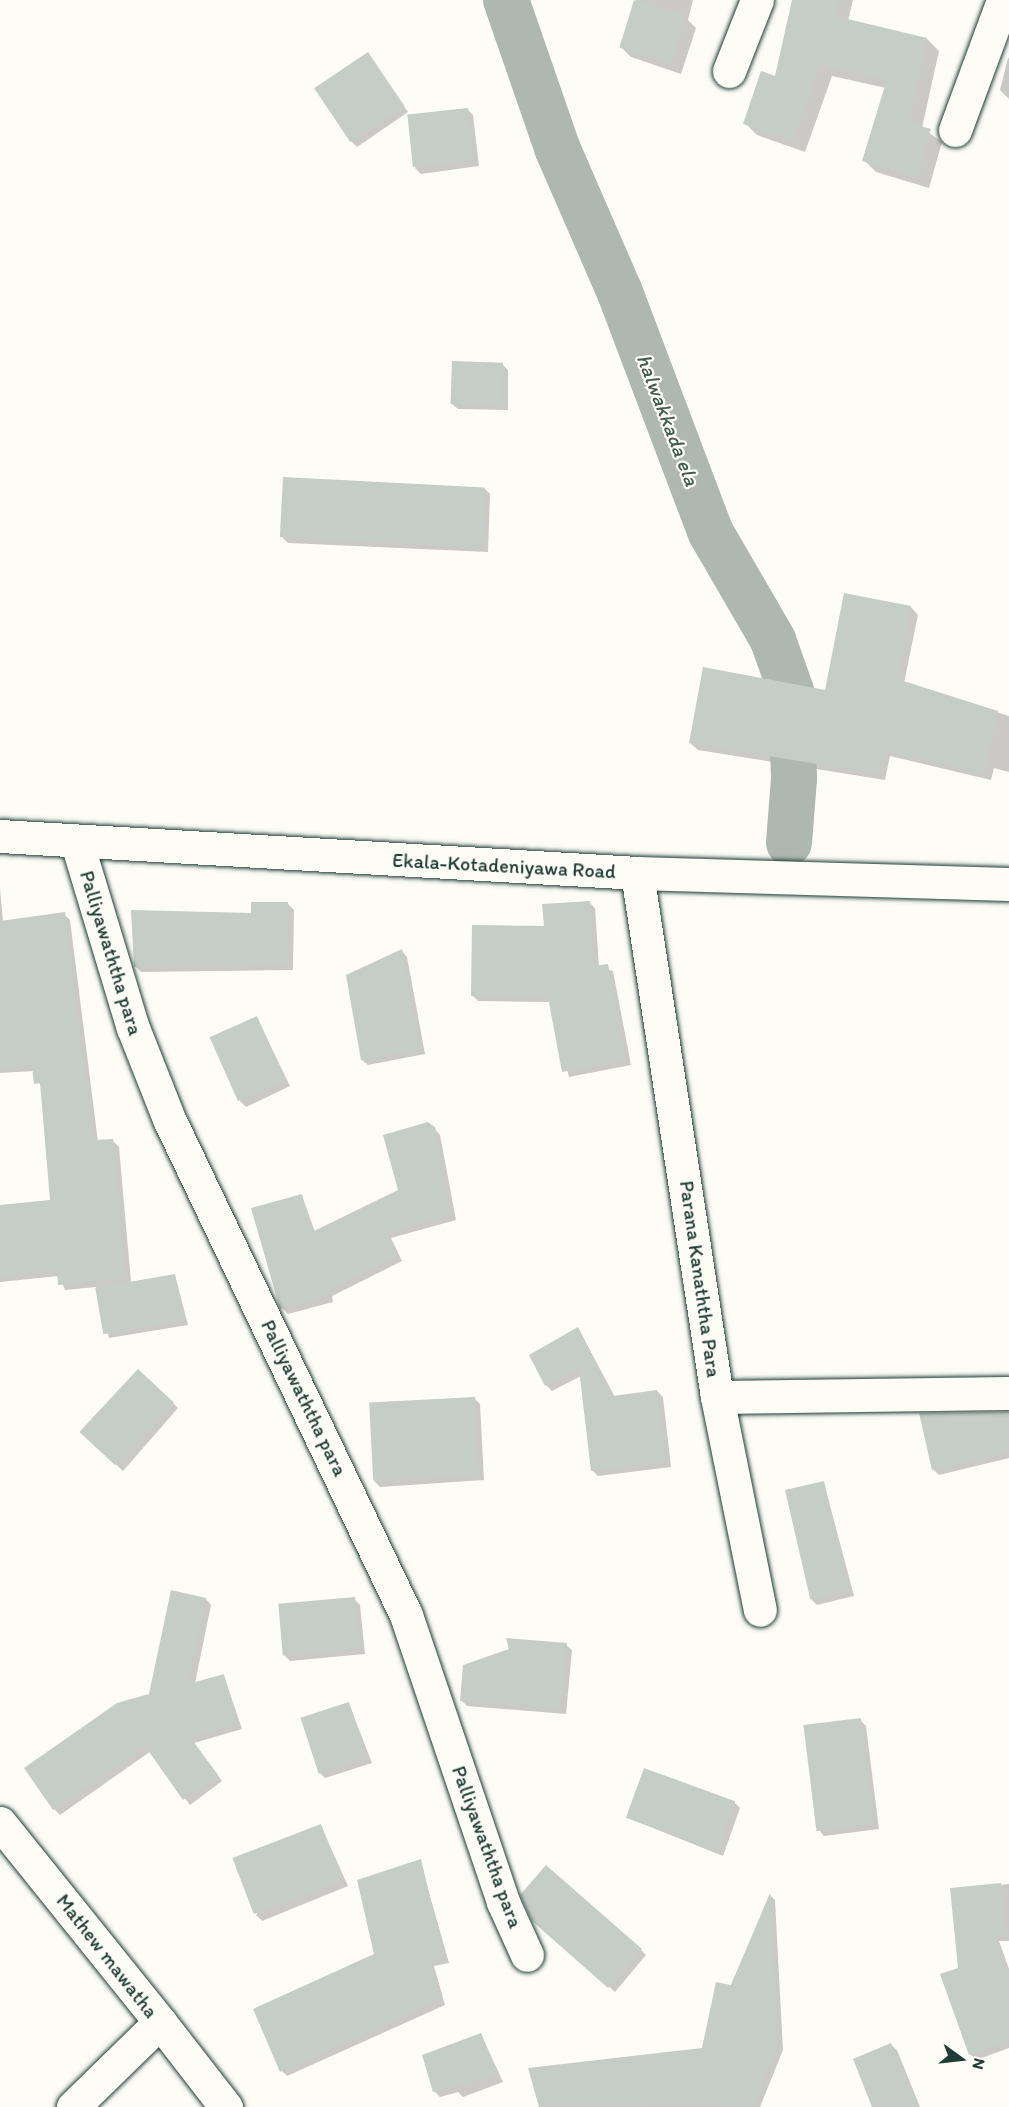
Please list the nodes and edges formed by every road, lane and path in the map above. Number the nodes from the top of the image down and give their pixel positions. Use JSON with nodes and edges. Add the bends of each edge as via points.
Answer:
{"nodes":[{"id":1,"x":757,"y":0,"type":"edge"},
{"id":2,"x":1002,"y":0,"type":"edge"},
{"id":3,"x":729,"y":71,"type":"dead end"},
{"id":4,"x":955,"y":130,"type":"dead end"},
{"id":5,"x":0,"y":836,"type":"edge"},
{"id":6,"x":77,"y":843,"type":"junction"},
{"id":7,"x":638,"y":873,"type":"junction"},
{"id":8,"x":1009,"y":884,"type":"edge"},
{"id":9,"x":1009,"y":1393,"type":"edge"},
{"id":10,"x":717,"y":1398,"type":"junction"},
{"id":11,"x":760,"y":1611,"type":"dead end"},
{"id":12,"x":0,"y":1823,"type":"edge"},
{"id":13,"x":527,"y":1955,"type":"dead end"},
{"id":14,"x":160,"y":2022,"type":"junction"},
{"id":15,"x":72,"y":2107,"type":"edge"},
{"id":16,"x":226,"y":2107,"type":"edge"}],
"edges":[{"from":1,"to":3,"type":"street"},
{"from":2,"to":4,"type":"street"},
{"from":5,"to":6,"type":"street","name":"Ekala-Kotadeniyawa Road"},
{"from":6,"to":7,"type":"street","name":"Ekala-Kotadeniyawa Road"},
{"from":6,"to":13,"type":"street","name":"Palliyawaththa para","via":[[133,1028],[169,1119],[406,1615],[503,1902]]},
{"from":7,"to":8,"type":"street","name":"Ekala-Kotadeniyawa Road"},
{"from":7,"to":10,"type":"street","name":"Parana Kanaththa Para"},
{"from":9,"to":10,"type":"street","name":"Parana Kanaththa Para"},
{"from":10,"to":11,"type":"street"},
{"from":12,"to":14,"type":"street","name":"Mathew mawatha"},
{"from":14,"to":15,"type":"street","name":"Mathew mawatha"},
{"from":14,"to":16,"type":"street"}]}
